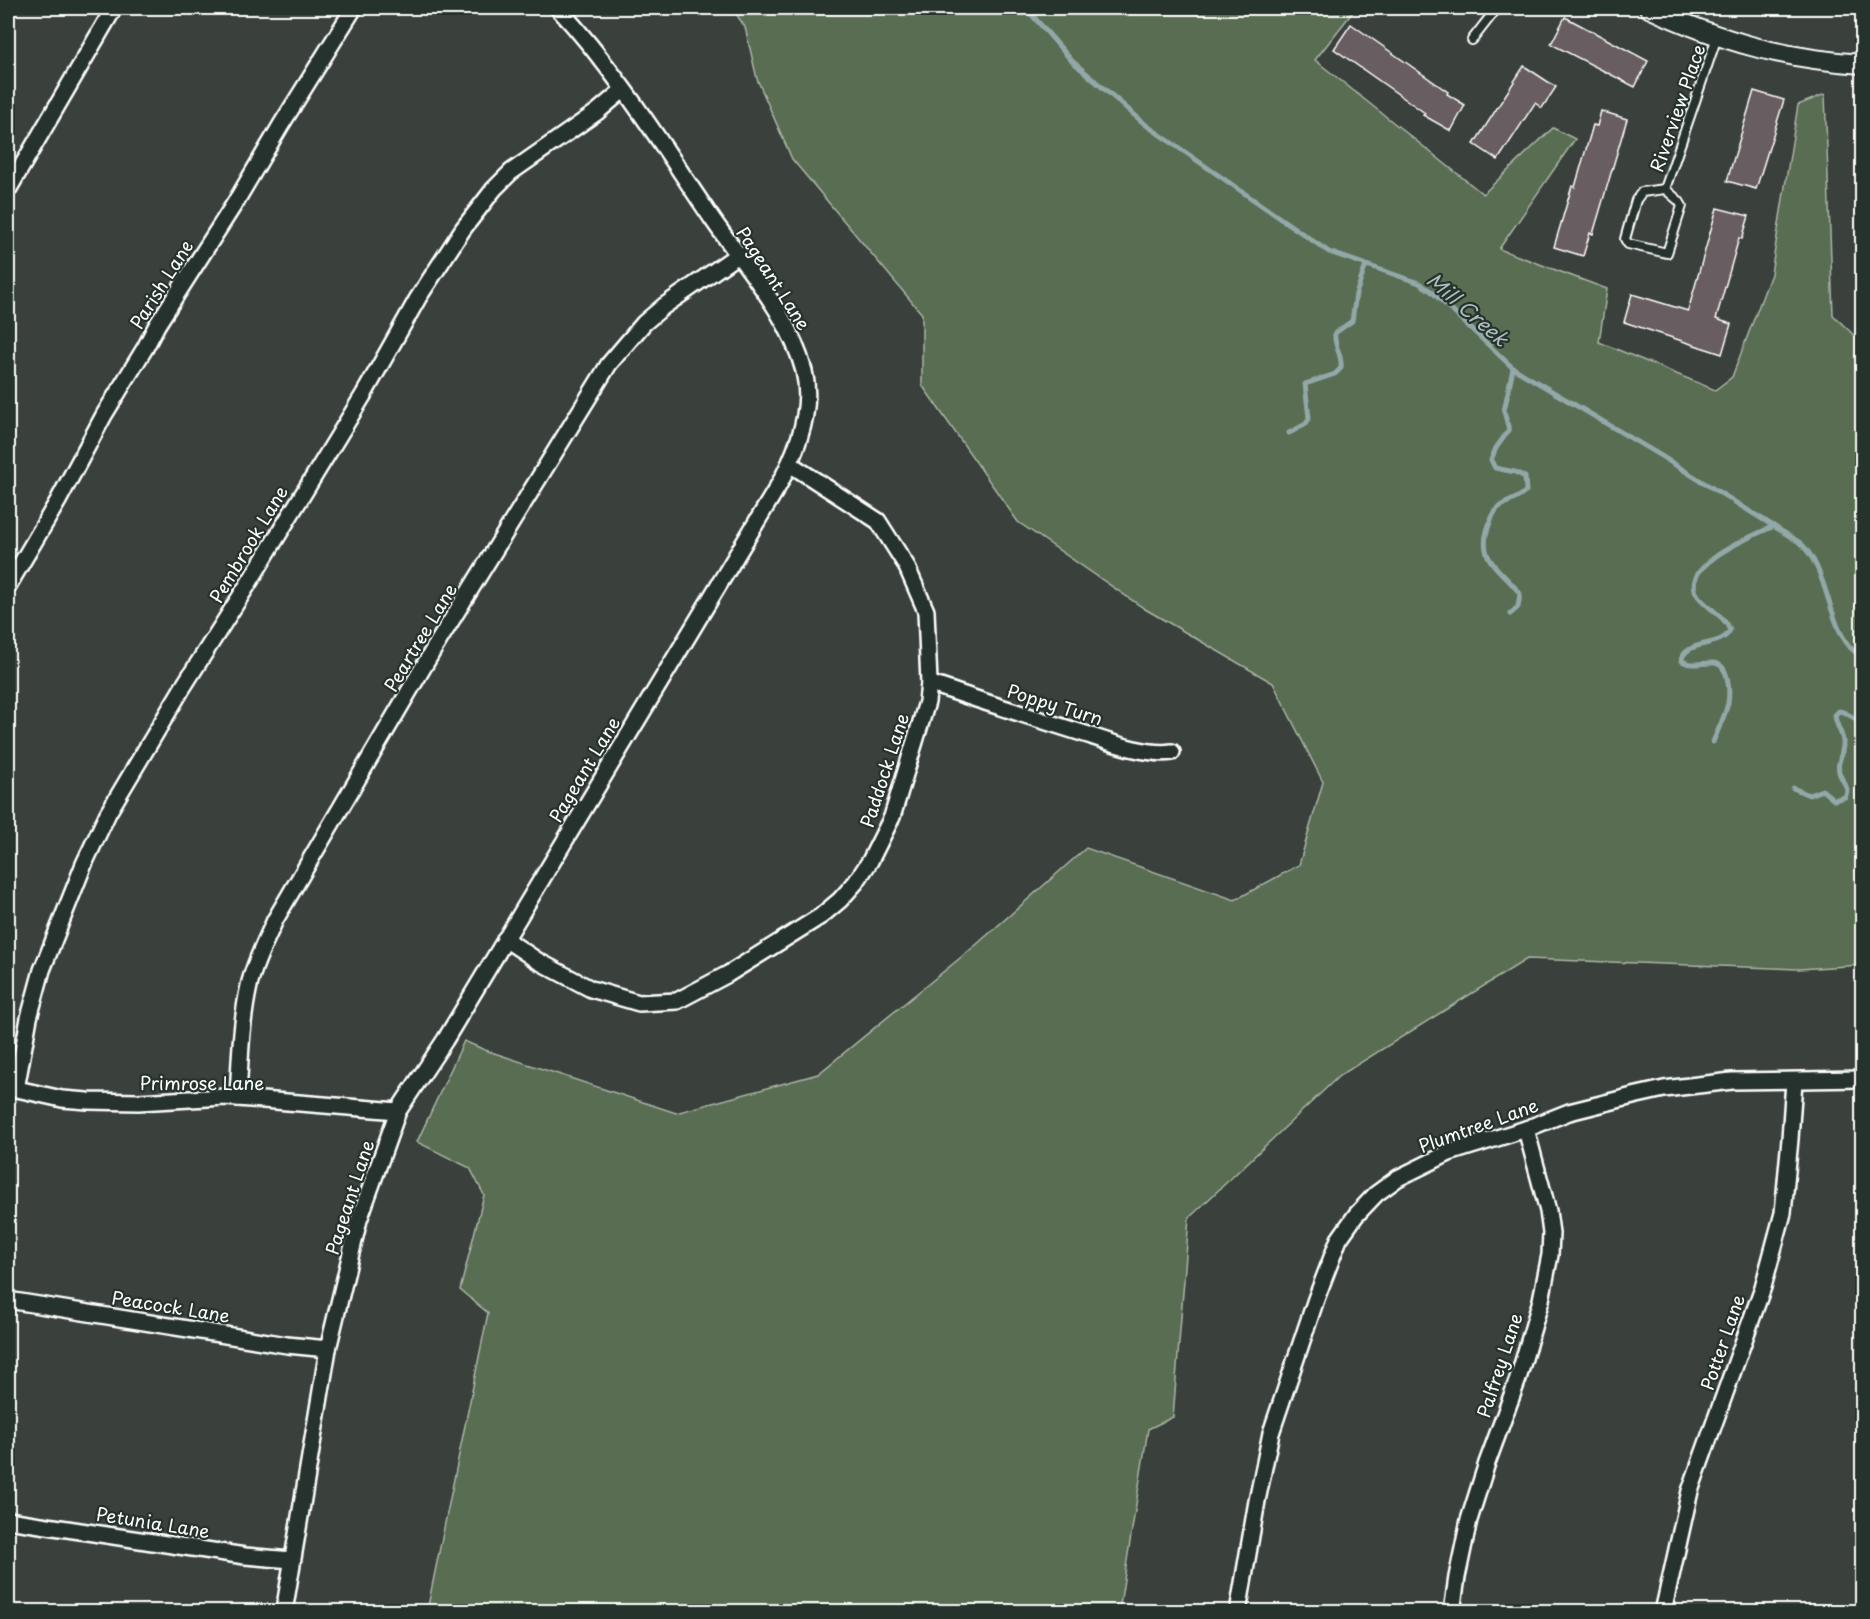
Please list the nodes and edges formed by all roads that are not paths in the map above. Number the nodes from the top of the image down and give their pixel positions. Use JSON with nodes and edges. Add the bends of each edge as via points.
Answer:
{"nodes":[{"id":1,"x":114,"y":8,"type":"edge"},
{"id":2,"x":354,"y":8,"type":"edge"},
{"id":3,"x":558,"y":8,"type":"edge"},
{"id":4,"x":1497,"y":8,"type":"edge"},
{"id":5,"x":1649,"y":8,"type":"edge"},
{"id":6,"x":1718,"y":37,"type":"junction"},
{"id":7,"x":1472,"y":40,"type":"dead end"},
{"id":8,"x":1863,"y":64,"type":"edge"},
{"id":9,"x":623,"y":90,"type":"junction"},
{"id":10,"x":1665,"y":189,"type":"junction"},
{"id":11,"x":8,"y":190,"type":"edge"},
{"id":12,"x":739,"y":255,"type":"junction"},
{"id":13,"x":790,"y":465,"type":"junction"},
{"id":14,"x":8,"y":586,"type":"edge"},
{"id":15,"x":929,"y":683,"type":"junction"},
{"id":16,"x":1172,"y":753,"type":"dead end"},
{"id":17,"x":505,"y":939,"type":"junction"},
{"id":18,"x":1863,"y":1079,"type":"edge"},
{"id":19,"x":1794,"y":1081,"type":"junction"},
{"id":20,"x":12,"y":1088,"type":"edge"},
{"id":21,"x":238,"y":1098,"type":"junction"},
{"id":22,"x":398,"y":1111,"type":"junction"},
{"id":23,"x":1526,"y":1129,"type":"junction"},
{"id":24,"x":8,"y":1300,"type":"edge"},
{"id":25,"x":328,"y":1349,"type":"junction"},
{"id":26,"x":8,"y":1520,"type":"edge"},
{"id":27,"x":292,"y":1560,"type":"junction"},
{"id":28,"x":284,"y":1611,"type":"edge"},
{"id":29,"x":1238,"y":1611,"type":"edge"},
{"id":30,"x":1452,"y":1611,"type":"edge"},
{"id":31,"x":1663,"y":1611,"type":"edge"}],
"edges":[{"from":1,"to":11,"type":"street"},
{"from":2,"to":14,"type":"street","name":"Parish Lane","via":[[157,325]]},
{"from":3,"to":9,"type":"street","name":"Pageant Lane"},
{"from":4,"to":7,"type":"lane"},
{"from":5,"to":6,"type":"street"},
{"from":6,"to":8,"type":"street","via":[[1757,49]]},
{"from":6,"to":10,"type":"lane","name":"Riverview Place"},
{"from":9,"to":12,"type":"street","name":"Pageant Lane"},
{"from":9,"to":20,"type":"street","name":"Pembrook Lane","via":[[511,172],[463,229],[418,298],[364,394],[108,813],[42,970]]},
{"from":10,"to":10,"type":"lane","name":"Riverview Place","via":[[1642,192],[1636,200],[1625,239],[1628,244],[1667,253],[1682,206]]},
{"from":12,"to":13,"type":"street","name":"Pageant Lane","via":[[786,325],[804,373],[803,422]]},
{"from":12,"to":21,"type":"street","name":"Peartree Lane","via":[[682,293],[626,342],[435,647],[275,920],[249,984]]},
{"from":13,"to":15,"type":"street","name":"Paddock Lane","via":[[878,521],[906,565],[926,611]]},
{"from":13,"to":17,"type":"street","name":"Pageant Lane"},
{"from":15,"to":16,"type":"street","name":"Poppy Turn","via":[[1100,739],[1156,753]]},
{"from":15,"to":17,"type":"street","name":"Paddock Lane","via":[[900,793],[870,861],[827,911],[728,974],[677,1001],[639,1003],[591,988]]},
{"from":17,"to":22,"type":"street","name":"Pageant Lane"},
{"from":18,"to":19,"type":"street","name":"Plumtree Lane"},
{"from":19,"to":23,"type":"street","name":"Plumtree Lane","via":[[1664,1089],[1569,1112]]},
{"from":19,"to":31,"type":"street","name":"Potter Lane","via":[[1783,1213],[1762,1287],[1690,1491]]},
{"from":20,"to":21,"type":"street","name":"Primrose Lane","via":[[88,1101]]},
{"from":21,"to":22,"type":"street","name":"Primrose Lane"},
{"from":22,"to":25,"type":"street","name":"Pageant Lane","via":[[359,1221]]},
{"from":23,"to":29,"type":"street","name":"Plumtree Lane","via":[[1449,1153],[1398,1178],[1376,1194],[1339,1239],[1271,1433]]},
{"from":23,"to":30,"type":"street","name":"Palfrey Lane","via":[[1548,1211],[1550,1255],[1518,1379],[1469,1520]]},
{"from":24,"to":25,"type":"street","name":"Peacock Lane"},
{"from":25,"to":27,"type":"street","name":"Pageant Lane"},
{"from":26,"to":27,"type":"street","name":"Petunia Lane"},
{"from":27,"to":28,"type":"street","name":"Pageant Lane"}]}
